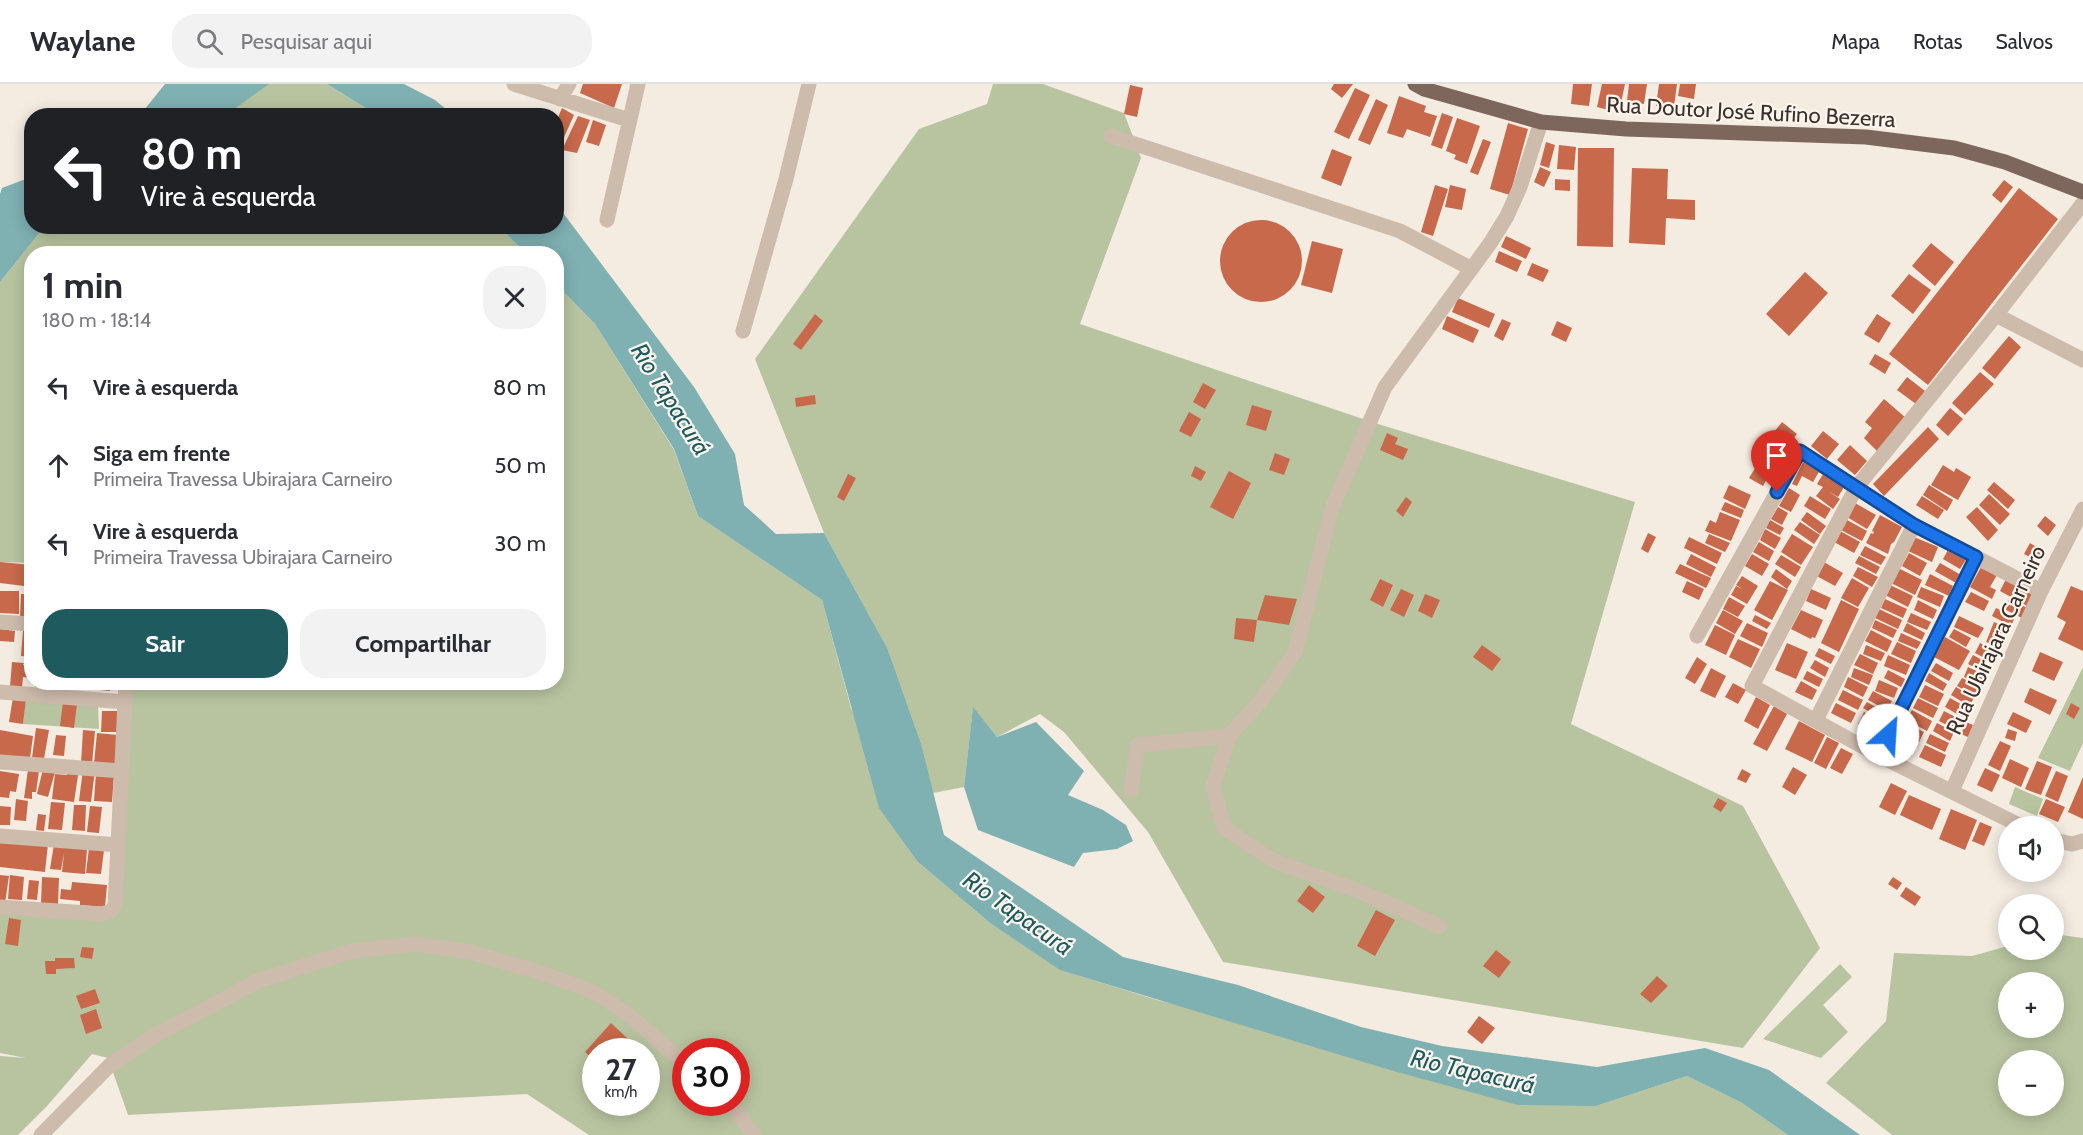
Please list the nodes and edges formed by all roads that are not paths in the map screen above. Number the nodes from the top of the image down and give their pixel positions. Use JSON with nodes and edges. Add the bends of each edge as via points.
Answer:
{"nodes":[{"id":1,"x":514,"y":84,"type":"edge"},
{"id":2,"x":569,"y":84,"type":"edge"},
{"id":3,"x":638,"y":84,"type":"edge"},
{"id":4,"x":809,"y":84,"type":"edge"},
{"id":5,"x":1415,"y":84,"type":"edge"},
{"id":6,"x":560,"y":99,"type":"junction"},
{"id":7,"x":629,"y":120,"type":"junction"},
{"id":8,"x":1541,"y":122,"type":"junction"},
{"id":9,"x":1111,"y":136,"type":"dead end"},
{"id":10,"x":2083,"y":192,"type":"edge"},
{"id":11,"x":2083,"y":203,"type":"edge"},
{"id":12,"x":608,"y":220,"type":"dead end"},
{"id":13,"x":1470,"y":268,"type":"junction"},
{"id":14,"x":1996,"y":315,"type":"junction"},
{"id":15,"x":743,"y":331,"type":"dead end"},
{"id":16,"x":2083,"y":360,"type":"edge"},
{"id":17,"x":1856,"y":488,"type":"junction"},
{"id":18,"x":2083,"y":509,"type":"edge"},
{"id":19,"x":1914,"y":525,"type":"junction"},
{"id":20,"x":1976,"y":557,"type":"junction"},
{"id":21,"x":2041,"y":591,"type":"junction"},
{"id":22,"x":0,"y":622,"type":"edge"},
{"id":23,"x":24,"y":624,"type":"edge"},
{"id":24,"x":1697,"y":636,"type":"dead end"},
{"id":25,"x":126,"y":690,"type":"edge"},
{"id":26,"x":0,"y":692,"type":"edge"},
{"id":27,"x":125,"y":702,"type":"junction"},
{"id":28,"x":1816,"y":720,"type":"junction"},
{"id":29,"x":1229,"y":736,"type":"junction"},
{"id":30,"x":1878,"y":755,"type":"junction"},
{"id":31,"x":0,"y":762,"type":"edge"},
{"id":32,"x":122,"y":771,"type":"junction"},
{"id":33,"x":1131,"y":790,"type":"dead end"},
{"id":34,"x":1952,"y":791,"type":"junction"},
{"id":35,"x":2001,"y":816,"type":"edge"},
{"id":36,"x":0,"y":836,"type":"edge"},
{"id":37,"x":2083,"y":841,"type":"edge"},
{"id":38,"x":2064,"y":842,"type":"edge"},
{"id":39,"x":118,"y":846,"type":"junction"},
{"id":40,"x":0,"y":907,"type":"edge"},
{"id":41,"x":1439,"y":926,"type":"dead end"},
{"id":42,"x":672,"y":1053,"type":"edge"},
{"id":43,"x":740,"y":1116,"type":"edge"},
{"id":44,"x":40,"y":1135,"type":"edge"},
{"id":45,"x":754,"y":1135,"type":"edge"}],
"edges":[{"from":1,"to":6,"type":"street"},
{"from":2,"to":6,"type":"street"},
{"from":3,"to":7,"type":"street"},
{"from":4,"to":15,"type":"street"},
{"from":5,"to":8,"type":"main road","name":"Rua Doutor José Rufino Bezerra"},
{"from":6,"to":7,"type":"street"},
{"from":7,"to":12,"type":"street"},
{"from":8,"to":10,"type":"main road","name":"Rua Doutor José Rufino Bezerra","via":[[1626,129],[1866,137],[1954,148],[2005,162]]},
{"from":8,"to":13,"type":"street","via":[[1507,216]]},
{"from":9,"to":13,"type":"street","via":[[1400,231]]},
{"from":11,"to":14,"type":"street"},
{"from":13,"to":29,"type":"street","via":[[1385,387],[1332,508],[1295,652],[1264,697]]},
{"from":14,"to":16,"type":"street"},
{"from":14,"to":17,"type":"street"},
{"from":17,"to":19,"type":"street"},
{"from":17,"to":24,"type":"street","via":[[1800,451]]},
{"from":17,"to":28,"type":"street","via":[[1752,686]]},
{"from":18,"to":21,"type":"street","name":"Rua Ubirajara Carneiro"},
{"from":19,"to":20,"type":"street"},
{"from":19,"to":28,"type":"street"},
{"from":20,"to":21,"type":"street"},
{"from":20,"to":30,"type":"street"},
{"from":21,"to":34,"type":"street","name":"Rua Ubirajara Carneiro"},
{"from":22,"to":23,"type":"street"},
{"from":25,"to":27,"type":"street"},
{"from":26,"to":27,"type":"street"},
{"from":27,"to":32,"type":"street"},
{"from":28,"to":30,"type":"street"},
{"from":29,"to":33,"type":"street","via":[[1138,745]]},
{"from":29,"to":41,"type":"street","via":[[1212,786],[1224,828],[1274,861],[1361,892]]},
{"from":30,"to":34,"type":"street"},
{"from":31,"to":32,"type":"street"},
{"from":32,"to":39,"type":"street"},
{"from":34,"to":35,"type":"street"},
{"from":36,"to":39,"type":"street"},
{"from":37,"to":38,"type":"street"},
{"from":39,"to":40,"type":"street","via":[[116,901],[111,911],[102,914]]},
{"from":42,"to":44,"type":"street","via":[[627,1014],[592,991],[535,971],[470,952],[415,944],[352,951],[258,981],[154,1036],[110,1065]]},
{"from":43,"to":45,"type":"street"}]}
